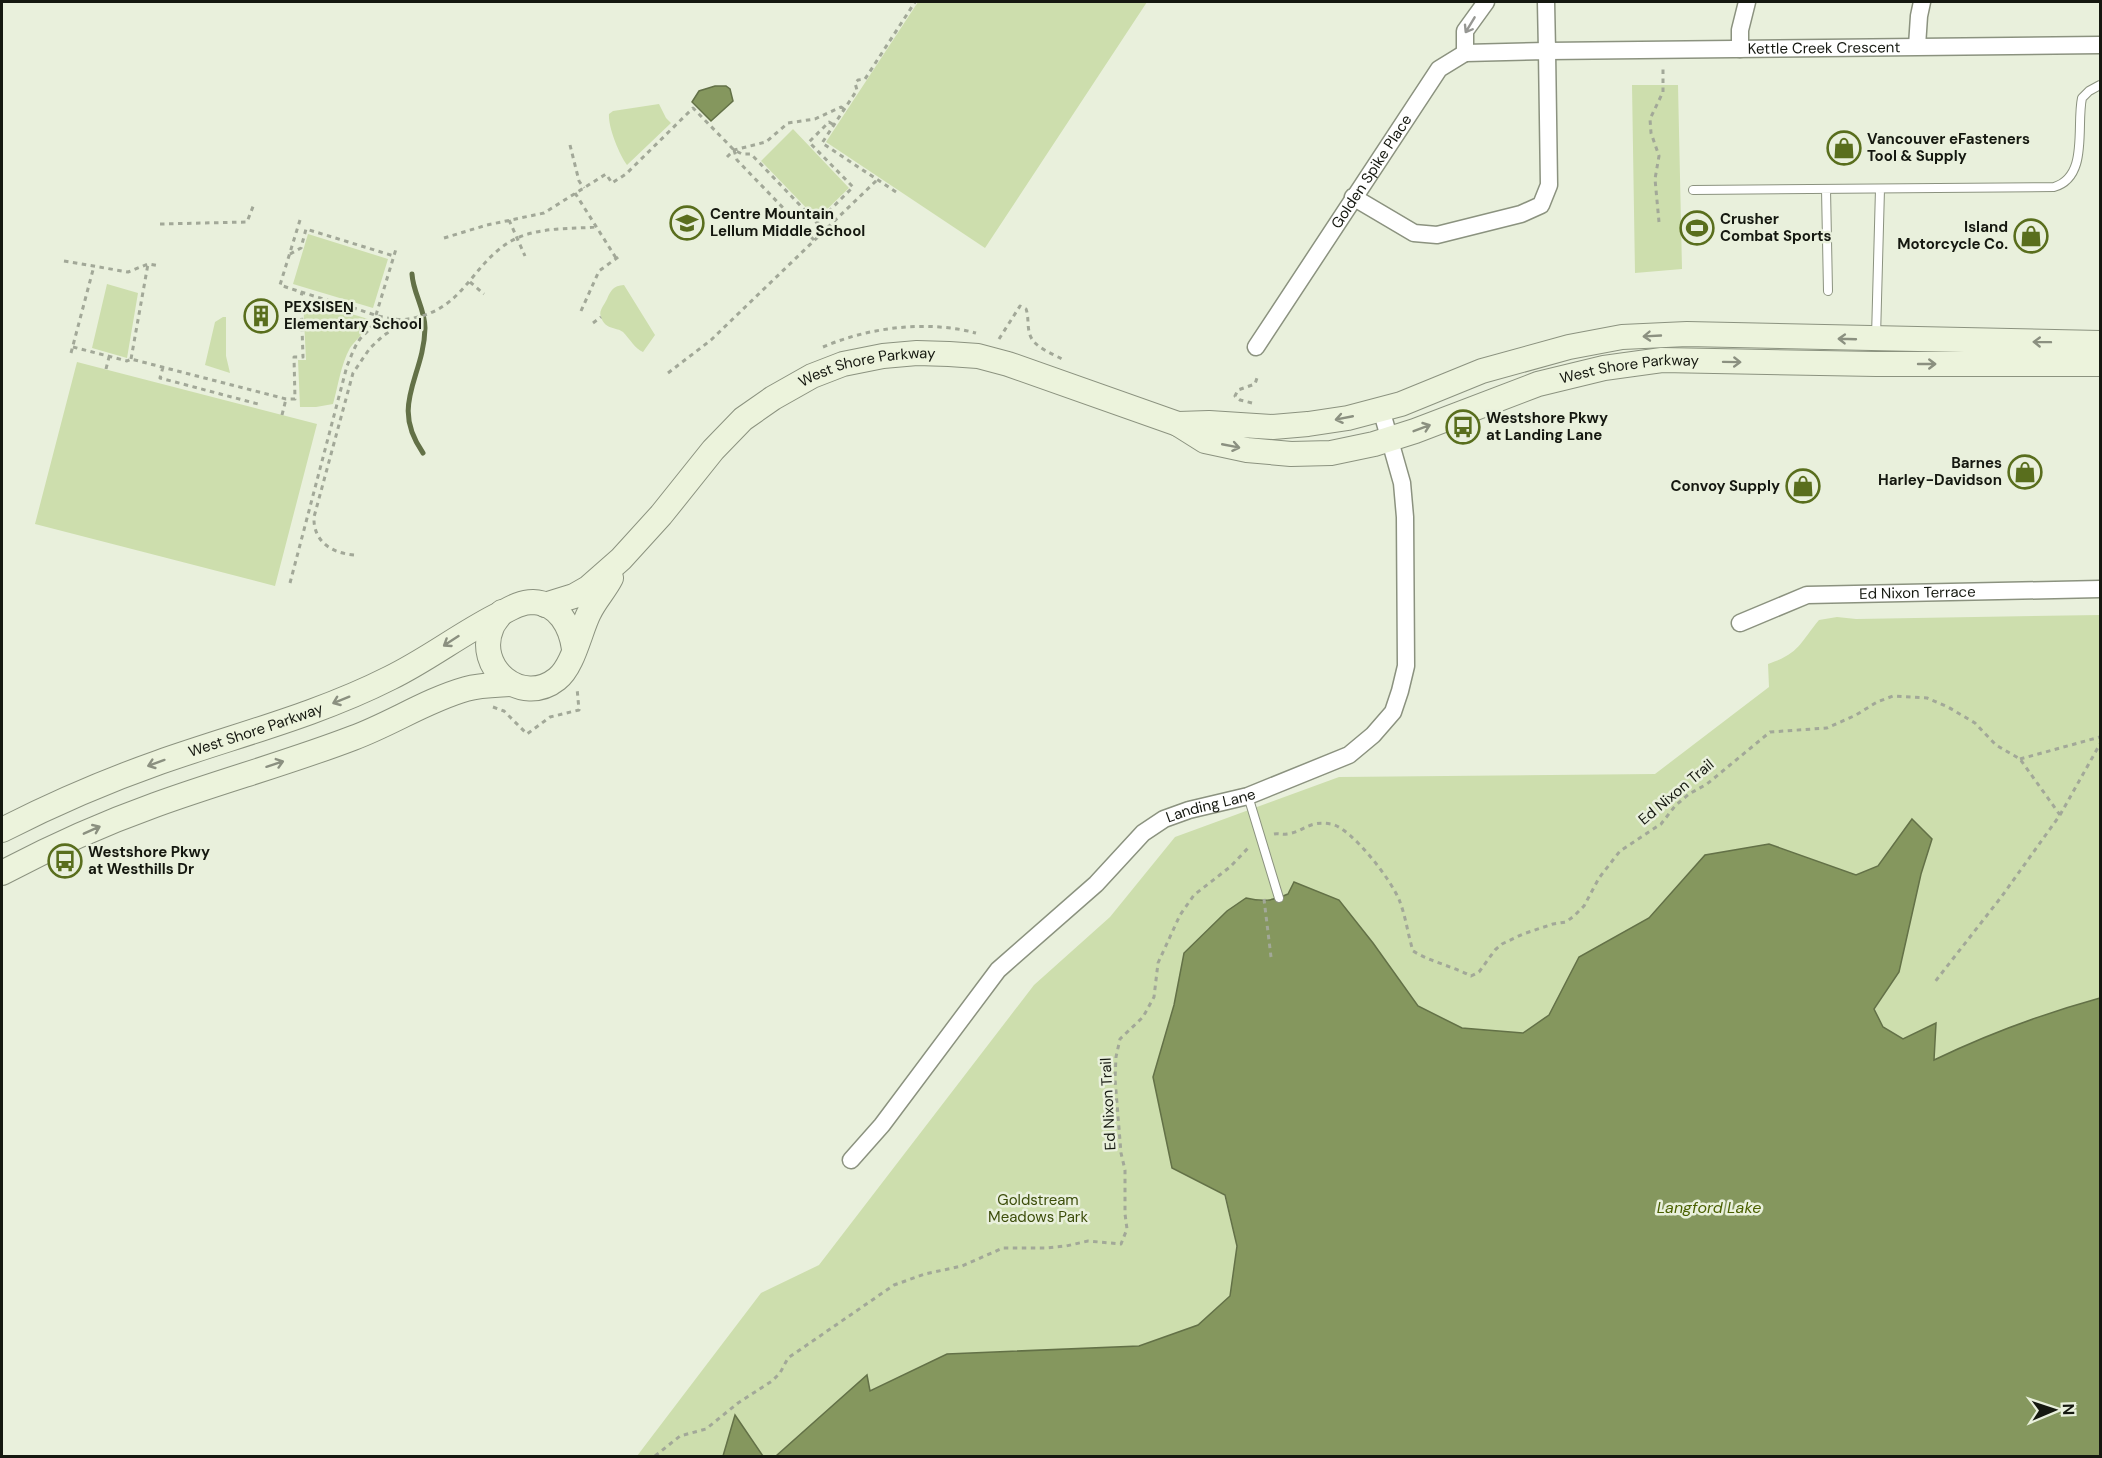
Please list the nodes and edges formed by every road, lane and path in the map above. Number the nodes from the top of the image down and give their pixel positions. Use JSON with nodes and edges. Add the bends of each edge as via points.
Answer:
{"nodes":[{"id":1,"x":915,"y":2,"type":"edge"},
{"id":2,"x":1486,"y":2,"type":"edge"},
{"id":3,"x":1546,"y":2,"type":"edge"},
{"id":4,"x":1747,"y":2,"type":"edge"},
{"id":5,"x":1922,"y":2,"type":"edge"},
{"id":6,"x":2100,"y":45,"type":"edge"},
{"id":7,"x":1917,"y":46,"type":"junction"},
{"id":8,"x":1740,"y":49,"type":"junction"},
{"id":9,"x":1547,"y":51,"type":"junction"},
{"id":10,"x":1465,"y":53,"type":"junction"},
{"id":11,"x":1663,"y":58,"type":"dead end"},
{"id":12,"x":2100,"y":85,"type":"edge"},
{"id":13,"x":846,"y":110,"type":"junction"},
{"id":14,"x":834,"y":125,"type":"junction"},
{"id":15,"x":570,"y":145,"type":"dead end"},
{"id":16,"x":734,"y":150,"type":"junction"},
{"id":17,"x":727,"y":157,"type":"dead end"},
{"id":18,"x":878,"y":179,"type":"junction"},
{"id":19,"x":584,"y":188,"type":"junction"},
{"id":20,"x":1826,"y":189,"type":"junction"},
{"id":21,"x":1880,"y":189,"type":"junction"},
{"id":22,"x":1693,"y":190,"type":"dead end"},
{"id":23,"x":896,"y":192,"type":"dead end"},
{"id":24,"x":575,"y":193,"type":"junction"},
{"id":25,"x":1353,"y":197,"type":"junction"},
{"id":26,"x":254,"y":204,"type":"dead end"},
{"id":27,"x":300,"y":220,"type":"dead end"},
{"id":28,"x":509,"y":220,"type":"junction"},
{"id":29,"x":1659,"y":222,"type":"dead end"},
{"id":30,"x":160,"y":224,"type":"dead end"},
{"id":31,"x":596,"y":226,"type":"junction"},
{"id":32,"x":444,"y":237,"type":"dead end"},
{"id":33,"x":517,"y":238,"type":"junction"},
{"id":34,"x":814,"y":240,"type":"junction"},
{"id":35,"x":396,"y":249,"type":"dead end"},
{"id":36,"x":290,"y":254,"type":"junction"},
{"id":37,"x":621,"y":255,"type":"dead end"},
{"id":38,"x":394,"y":256,"type":"junction"},
{"id":39,"x":525,"y":256,"type":"dead end"},
{"id":40,"x":616,"y":258,"type":"junction"},
{"id":41,"x":64,"y":261,"type":"dead end"},
{"id":42,"x":148,"y":264,"type":"junction"},
{"id":43,"x":94,"y":266,"type":"junction"},
{"id":44,"x":160,"y":266,"type":"dead end"},
{"id":45,"x":470,"y":282,"type":"junction"},
{"id":46,"x":1828,"y":291,"type":"dead end"},
{"id":47,"x":302,"y":292,"type":"junction"},
{"id":48,"x":484,"y":294,"type":"dead end"},
{"id":49,"x":1020,"y":306,"type":"dead end"},
{"id":50,"x":581,"y":310,"type":"dead end"},
{"id":51,"x":376,"y":317,"type":"junction"},
{"id":52,"x":601,"y":317,"type":"dead end"},
{"id":53,"x":407,"y":320,"type":"junction"},
{"id":54,"x":593,"y":323,"type":"dead end"},
{"id":55,"x":387,"y":333,"type":"junction"},
{"id":56,"x":2100,"y":343,"type":"edge"},
{"id":57,"x":73,"y":347,"type":"junction"},
{"id":58,"x":1256,"y":348,"type":"dead end"},
{"id":59,"x":1876,"y":352,"type":"junction"},
{"id":60,"x":71,"y":353,"type":"dead end"},
{"id":61,"x":109,"y":356,"type":"junction"},
{"id":62,"x":131,"y":359,"type":"junction"},
{"id":63,"x":1066,"y":361,"type":"dead end"},
{"id":64,"x":2100,"y":364,"type":"edge"},
{"id":65,"x":163,"y":367,"type":"junction"},
{"id":66,"x":106,"y":369,"type":"dead end"},
{"id":67,"x":668,"y":373,"type":"dead end"},
{"id":68,"x":1257,"y":378,"type":"dead end"},
{"id":69,"x":286,"y":399,"type":"junction"},
{"id":70,"x":1252,"y":403,"type":"dead end"},
{"id":71,"x":257,"y":408,"type":"dead end"},
{"id":72,"x":1381,"y":409,"type":"junction"},
{"id":73,"x":282,"y":415,"type":"dead end"},
{"id":74,"x":1178,"y":424,"type":"junction"},
{"id":75,"x":332,"y":425,"type":"junction"},
{"id":76,"x":338,"y":427,"type":"junction"},
{"id":77,"x":1389,"y":439,"type":"junction"},
{"id":78,"x":309,"y":512,"type":"junction"},
{"id":79,"x":315,"y":514,"type":"junction"},
{"id":80,"x":354,"y":555,"type":"dead end"},
{"id":81,"x":621,"y":559,"type":"junction"},
{"id":82,"x":290,"y":583,"type":"dead end"},
{"id":83,"x":2100,"y":589,"type":"edge"},
{"id":84,"x":545,"y":605,"type":"junction"},
{"id":85,"x":502,"y":612,"type":"junction"},
{"id":86,"x":1740,"y":623,"type":"dead end"},
{"id":87,"x":574,"y":649,"type":"junction"},
{"id":88,"x":511,"y":684,"type":"junction"},
{"id":89,"x":492,"y":707,"type":"dead end"},
{"id":90,"x":579,"y":710,"type":"dead end"},
{"id":91,"x":2100,"y":737,"type":"edge"},
{"id":92,"x":2100,"y":744,"type":"edge"},
{"id":93,"x":2019,"y":759,"type":"junction"},
{"id":94,"x":1248,"y":796,"type":"junction"},
{"id":95,"x":2060,"y":815,"type":"junction"},
{"id":96,"x":2,"y":830,"type":"edge"},
{"id":97,"x":1260,"y":839,"type":"junction"},
{"id":98,"x":2,"y":873,"type":"edge"},
{"id":99,"x":1279,"y":898,"type":"dead end"},
{"id":100,"x":1264,"y":901,"type":"dead end"},
{"id":101,"x":1271,"y":957,"type":"dead end"},
{"id":102,"x":1934,"y":983,"type":"dead end"},
{"id":103,"x":851,"y":1161,"type":"dead end"},
{"id":104,"x":655,"y":1456,"type":"edge"}],
"edges":[{"from":1,"to":13,"type":"path","via":[[865,79],[855,83],[857,90]]},
{"from":2,"to":10,"type":"street","one_way":true,"via":[[1465,31]]},
{"from":3,"to":9,"type":"street"},
{"from":4,"to":8,"type":"street"},
{"from":5,"to":7,"type":"street"},
{"from":6,"to":7,"type":"street","name":"Kettle Creek Crescent"},
{"from":7,"to":8,"type":"street","name":"Kettle Creek Crescent"},
{"from":8,"to":9,"type":"street","name":"Kettle Creek Crescent"},
{"from":9,"to":10,"type":"street","name":"Kettle Creek Crescent"},
{"from":9,"to":25,"type":"street","via":[[1549,185],[1541,205],[1521,214],[1437,235],[1414,233]]},
{"from":10,"to":25,"type":"street","name":"Golden Spike Place","via":[[1439,69]]},
{"from":11,"to":29,"type":"path","via":[[1663,92],[1650,119],[1659,156],[1655,178]]},
{"from":12,"to":21,"type":"lane","via":[[2082,98],[2076,163],[2064,184]]},
{"from":13,"to":14,"type":"path"},
{"from":13,"to":16,"type":"path","via":[[841,106],[815,119],[788,123],[766,142]]},
{"from":14,"to":16,"type":"path","via":[[829,122],[809,142],[853,188],[816,223],[751,154]]},
{"from":14,"to":18,"type":"path","via":[[822,143]]},
{"from":15,"to":19,"type":"path"},
{"from":16,"to":17,"type":"path"},
{"from":16,"to":19,"type":"path","via":[[693,108],[626,174],[612,183],[606,174]]},
{"from":16,"to":34,"type":"path","via":[[737,160]]},
{"from":18,"to":23,"type":"path"},
{"from":18,"to":34,"type":"path"},
{"from":19,"to":24,"type":"path"},
{"from":20,"to":21,"type":"lane"},
{"from":20,"to":22,"type":"lane"},
{"from":20,"to":46,"type":"lane"},
{"from":21,"to":59,"type":"lane"},
{"from":24,"to":28,"type":"path","via":[[544,213]]},
{"from":24,"to":31,"type":"path"},
{"from":25,"to":58,"type":"street","name":"Golden Spike Place"},
{"from":26,"to":30,"type":"path","via":[[247,222]]},
{"from":27,"to":36,"type":"path"},
{"from":28,"to":32,"type":"path"},
{"from":28,"to":33,"type":"path"},
{"from":31,"to":33,"type":"path"},
{"from":31,"to":40,"type":"path"},
{"from":33,"to":39,"type":"path"},
{"from":33,"to":45,"type":"path","via":[[492,255]]},
{"from":34,"to":67,"type":"path","via":[[711,340]]},
{"from":35,"to":38,"type":"path"},
{"from":36,"to":38,"type":"path","via":[[301,248],[306,229]]},
{"from":36,"to":47,"type":"path","via":[[280,285]]},
{"from":37,"to":40,"type":"path"},
{"from":38,"to":51,"type":"path"},
{"from":40,"to":50,"type":"path","via":[[599,271]]},
{"from":41,"to":43,"type":"path"},
{"from":42,"to":43,"type":"path","via":[[128,272]]},
{"from":42,"to":44,"type":"path"},
{"from":42,"to":62,"type":"path"},
{"from":43,"to":57,"type":"path"},
{"from":45,"to":48,"type":"path"},
{"from":45,"to":53,"type":"path","via":[[448,304]]},
{"from":47,"to":51,"type":"path"},
{"from":47,"to":69,"type":"path","via":[[303,357],[294,357],[295,399]]},
{"from":49,"to":63,"type":"path","via":[[1026,309],[1030,334],[1037,345]]},
{"from":51,"to":53,"type":"path"},
{"from":51,"to":55,"type":"path"},
{"from":51,"to":75,"type":"path","via":[[374,326],[352,351]]},
{"from":52,"to":54,"type":"path"},
{"from":53,"to":55,"type":"path"},
{"from":55,"to":76,"type":"path","via":[[370,348],[353,373]]},
{"from":56,"to":59,"type":"main road","name":"West Shore Parkway","one_way":true},
{"from":57,"to":60,"type":"path"},
{"from":57,"to":61,"type":"path"},
{"from":59,"to":64,"type":"main road","name":"West Shore Parkway","one_way":true},
{"from":59,"to":72,"type":"main road","name":"West Shore Parkway","one_way":true,"via":[[1687,334],[1622,337],[1482,371]]},
{"from":77,"to":59,"type":"main road","name":"West Shore Parkway","one_way":true,"via":[[1538,384],[1604,368],[1662,360]]},
{"from":61,"to":62,"type":"path"},
{"from":61,"to":66,"type":"path"},
{"from":62,"to":65,"type":"path"},
{"from":65,"to":69,"type":"path"},
{"from":65,"to":71,"type":"path","via":[[160,378],[258,404]]},
{"from":68,"to":70,"type":"path","via":[[1255,384],[1238,390],[1235,396]]},
{"from":69,"to":73,"type":"path"},
{"from":72,"to":74,"type":"main road","name":"West Shore Parkway","one_way":true,"via":[[1348,418],[1273,427]]},
{"from":72,"to":77,"type":"street","name":"Landing Lane"},
{"from":74,"to":77,"type":"main road","name":"West Shore Parkway","one_way":true,"via":[[1205,441],[1291,454],[1331,453]]},
{"from":74,"to":81,"type":"main road","name":"West Shore Parkway","via":[[1035,371],[978,356],[917,353],[843,364],[812,376],[743,420],[712,450]]},
{"from":75,"to":76,"type":"path"},
{"from":75,"to":78,"type":"path"},
{"from":76,"to":79,"type":"path"},
{"from":77,"to":94,"type":"street","name":"Landing Lane","via":[[1402,483],[1405,517],[1406,666],[1393,712],[1349,755]]},
{"from":78,"to":79,"type":"path"},
{"from":78,"to":82,"type":"path"},
{"from":79,"to":80,"type":"path","via":[[316,533],[325,545]]},
{"from":81,"to":84,"type":"main road","name":"West Shore Parkway","via":[[581,592]]},
{"from":81,"to":87,"type":"main road","name":"West Shore Parkway","via":[[589,611]]},
{"from":83,"to":86,"type":"street","name":"Ed Nixon Terrace","via":[[1807,595]]},
{"from":84,"to":85,"type":"main road","via":[[517,604]]},
{"from":84,"to":87,"type":"main road","via":[[563,617],[572,632]]},
{"from":85,"to":88,"type":"main road","via":[[492,626],[489,659],[498,674]]},
{"from":85,"to":96,"type":"main road","name":"West Shore Parkway","one_way":true,"via":[[391,678],[357,693],[159,762]]},
{"from":87,"to":88,"type":"main road","via":[[558,678],[544,687],[527,689]]},
{"from":98,"to":88,"type":"main road","one_way":true,"via":[[101,825],[354,738],[450,694],[468,688]]},
{"from":89,"to":90,"type":"path","via":[[504,711],[527,734],[546,720]]},
{"from":91,"to":93,"type":"path"},
{"from":92,"to":95,"type":"path"},
{"from":93,"to":95,"type":"path","name":"Ed Nixon Trail"},
{"from":93,"to":97,"type":"path","name":"Ed Nixon Trail","via":[[1996,745],[1975,723],[1927,698],[1909,696],[1877,702],[1827,728],[1770,732],[1689,794],[1661,824],[1620,850],[1574,916],[1502,944],[1471,976],[1413,951],[1400,899],[1345,829],[1317,823],[1286,835],[1277,833]]},
{"from":94,"to":97,"type":"lane"},
{"from":94,"to":103,"type":"street","name":"Landing Lane","via":[[1181,813],[1143,833],[1096,884],[998,970]]},
{"from":95,"to":102,"type":"path"},
{"from":97,"to":99,"type":"lane"},
{"from":97,"to":104,"type":"path","name":"Ed Nixon Trail","via":[[1194,894],[1158,963],[1154,997],[1143,1017],[1120,1039],[1115,1079],[1127,1229],[1121,1244],[1088,1241],[1045,1248],[1003,1248],[962,1266],[894,1285],[788,1358],[772,1381],[713,1425],[680,1436]]},
{"from":100,"to":101,"type":"path"}]}
